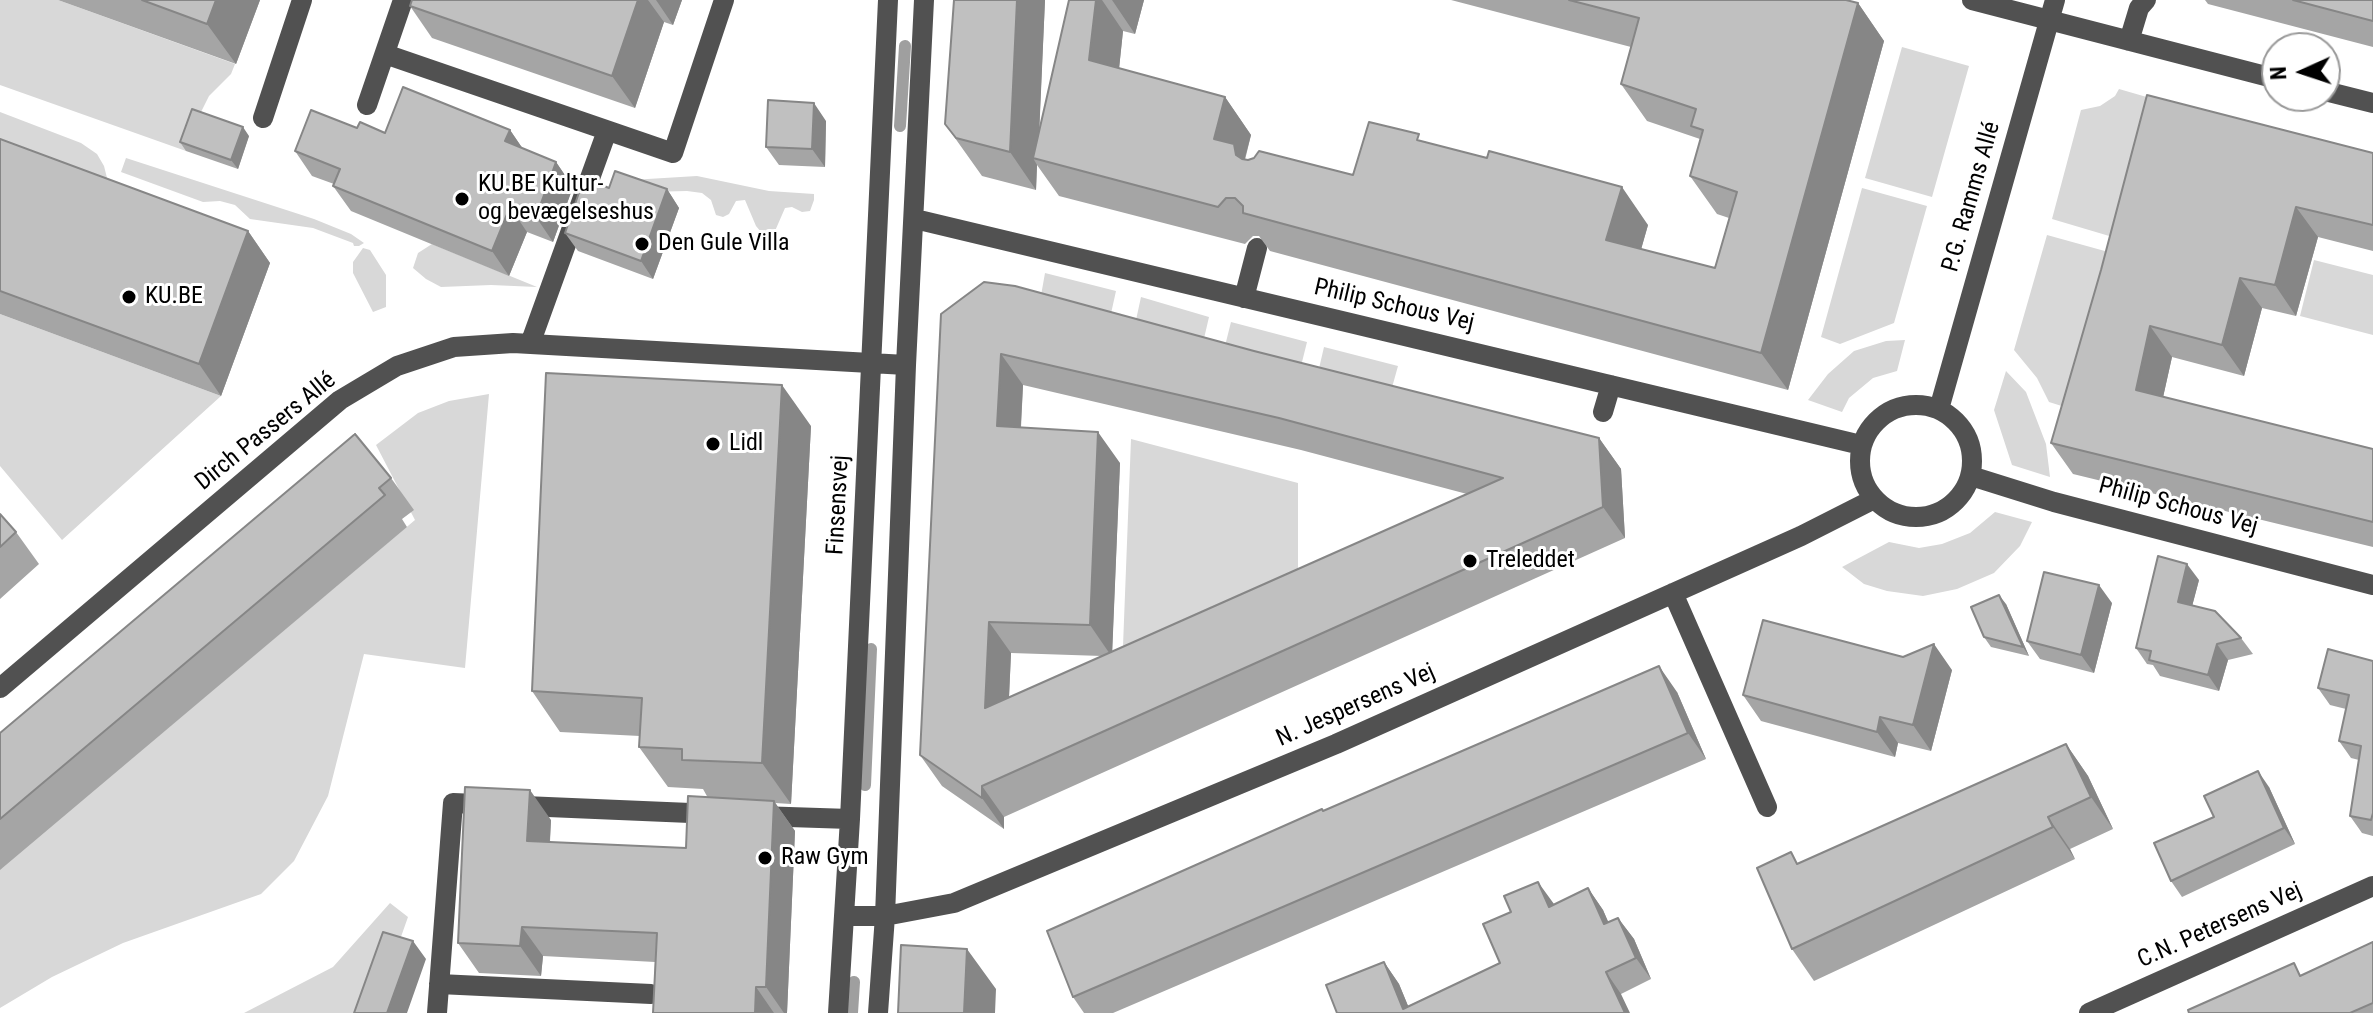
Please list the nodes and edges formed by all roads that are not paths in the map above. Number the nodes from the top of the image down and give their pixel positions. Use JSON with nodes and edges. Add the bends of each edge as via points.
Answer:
{"nodes":[{"id":1,"x":302,"y":0,"type":"edge"},
{"id":2,"x":403,"y":0,"type":"edge"},
{"id":3,"x":724,"y":0,"type":"edge"},
{"id":4,"x":888,"y":0,"type":"edge"},
{"id":5,"x":924,"y":0,"type":"edge"},
{"id":6,"x":1972,"y":0,"type":"edge"},
{"id":7,"x":2146,"y":0,"type":"edge"},
{"id":8,"x":2052,"y":10,"type":"edge"},
{"id":9,"x":2129,"y":41,"type":"junction"},
{"id":10,"x":385,"y":54,"type":"junction"},
{"id":11,"x":2261,"y":75,"type":"edge"},
{"id":12,"x":2341,"y":95,"type":"edge"},
{"id":13,"x":2373,"y":103,"type":"edge"},
{"id":14,"x":367,"y":105,"type":"dead end"},
{"id":15,"x":263,"y":118,"type":"dead end"},
{"id":16,"x":607,"y":131,"type":"junction"},
{"id":17,"x":915,"y":219,"type":"junction"},
{"id":18,"x":1257,"y":248,"type":"edge"},
{"id":19,"x":1244,"y":298,"type":"junction"},
{"id":20,"x":530,"y":344,"type":"junction"},
{"id":21,"x":871,"y":364,"type":"junction"},
{"id":22,"x":906,"y":365,"type":"junction"},
{"id":23,"x":1611,"y":385,"type":"junction"},
{"id":24,"x":1939,"y":409,"type":"junction"},
{"id":25,"x":1603,"y":412,"type":"dead end"},
{"id":26,"x":1861,"y":445,"type":"junction"},
{"id":27,"x":1971,"y":476,"type":"junction"},
{"id":28,"x":1874,"y":499,"type":"junction"},
{"id":29,"x":2373,"y":585,"type":"edge"},
{"id":30,"x":1673,"y":593,"type":"junction"},
{"id":31,"x":0,"y":688,"type":"edge"},
{"id":32,"x":1767,"y":807,"type":"dead end"},
{"id":33,"x":850,"y":819,"type":"junction"},
{"id":34,"x":2373,"y":886,"type":"edge"},
{"id":35,"x":844,"y":916,"type":"junction"},
{"id":36,"x":885,"y":916,"type":"junction"},
{"id":37,"x":439,"y":984,"type":"junction"},
{"id":38,"x":651,"y":994,"type":"edge"},
{"id":39,"x":437,"y":1013,"type":"edge"},
{"id":40,"x":838,"y":1013,"type":"edge"},
{"id":41,"x":878,"y":1013,"type":"edge"},
{"id":42,"x":2089,"y":1013,"type":"edge"}],
"edges":[{"from":1,"to":15,"type":"street"},
{"from":2,"to":10,"type":"street"},
{"from":3,"to":16,"type":"street","via":[[673,153]]},
{"from":4,"to":21,"type":"street","name":"Finsensvej"},
{"from":5,"to":17,"type":"street"},
{"from":6,"to":8,"type":"street"},
{"from":7,"to":9,"type":"street"},
{"from":8,"to":9,"type":"street"},
{"from":8,"to":24,"type":"street","name":"P.G. Ramms Allé"},
{"from":9,"to":11,"type":"street"},
{"from":10,"to":14,"type":"street"},
{"from":10,"to":16,"type":"street"},
{"from":12,"to":13,"type":"street"},
{"from":16,"to":20,"type":"street"},
{"from":17,"to":19,"type":"street","name":"Philip Schous Vej"},
{"from":17,"to":22,"type":"street"},
{"from":18,"to":19,"type":"street"},
{"from":19,"to":23,"type":"street","name":"Philip Schous Vej"},
{"from":20,"to":21,"type":"street","name":"Dirch Passers Allé"},
{"from":20,"to":31,"type":"street","name":"Dirch Passers Allé","via":[[454,347],[397,366],[340,400]]},
{"from":21,"to":22,"type":"street","name":"Dirch Passers Allé"},
{"from":21,"to":33,"type":"street","name":"Finsensvej"},
{"from":22,"to":36,"type":"street"},
{"from":23,"to":25,"type":"street"},
{"from":23,"to":26,"type":"street","name":"Philip Schous Vej"},
{"from":24,"to":26,"type":"street","via":[[1915,404],[1891,409],[1872,424]]},
{"from":24,"to":27,"type":"street","via":[[1967,436]]},
{"from":26,"to":28,"type":"street","via":[[1859,465]]},
{"from":27,"to":28,"type":"street","via":[[1962,494],[1930,516],[1909,517]]},
{"from":27,"to":29,"type":"street","name":"Philip Schous Vej"},
{"from":28,"to":30,"type":"street","name":"N. Jespersens Vej"},
{"from":30,"to":32,"type":"street"},
{"from":30,"to":36,"type":"street","name":"N. Jespersens Vej","via":[[1336,744],[954,903]]},
{"from":33,"to":35,"type":"street","name":"Finsensvej"},
{"from":33,"to":37,"type":"street","via":[[734,815],[647,821],[453,803],[454,892]]},
{"from":34,"to":42,"type":"street","name":"C.N. Petersens Vej"},
{"from":35,"to":36,"type":"street","name":"N. Jespersens Vej"},
{"from":35,"to":40,"type":"street","name":"Finsensvej"},
{"from":36,"to":41,"type":"street"},
{"from":37,"to":38,"type":"street"},
{"from":37,"to":39,"type":"street"}]}
